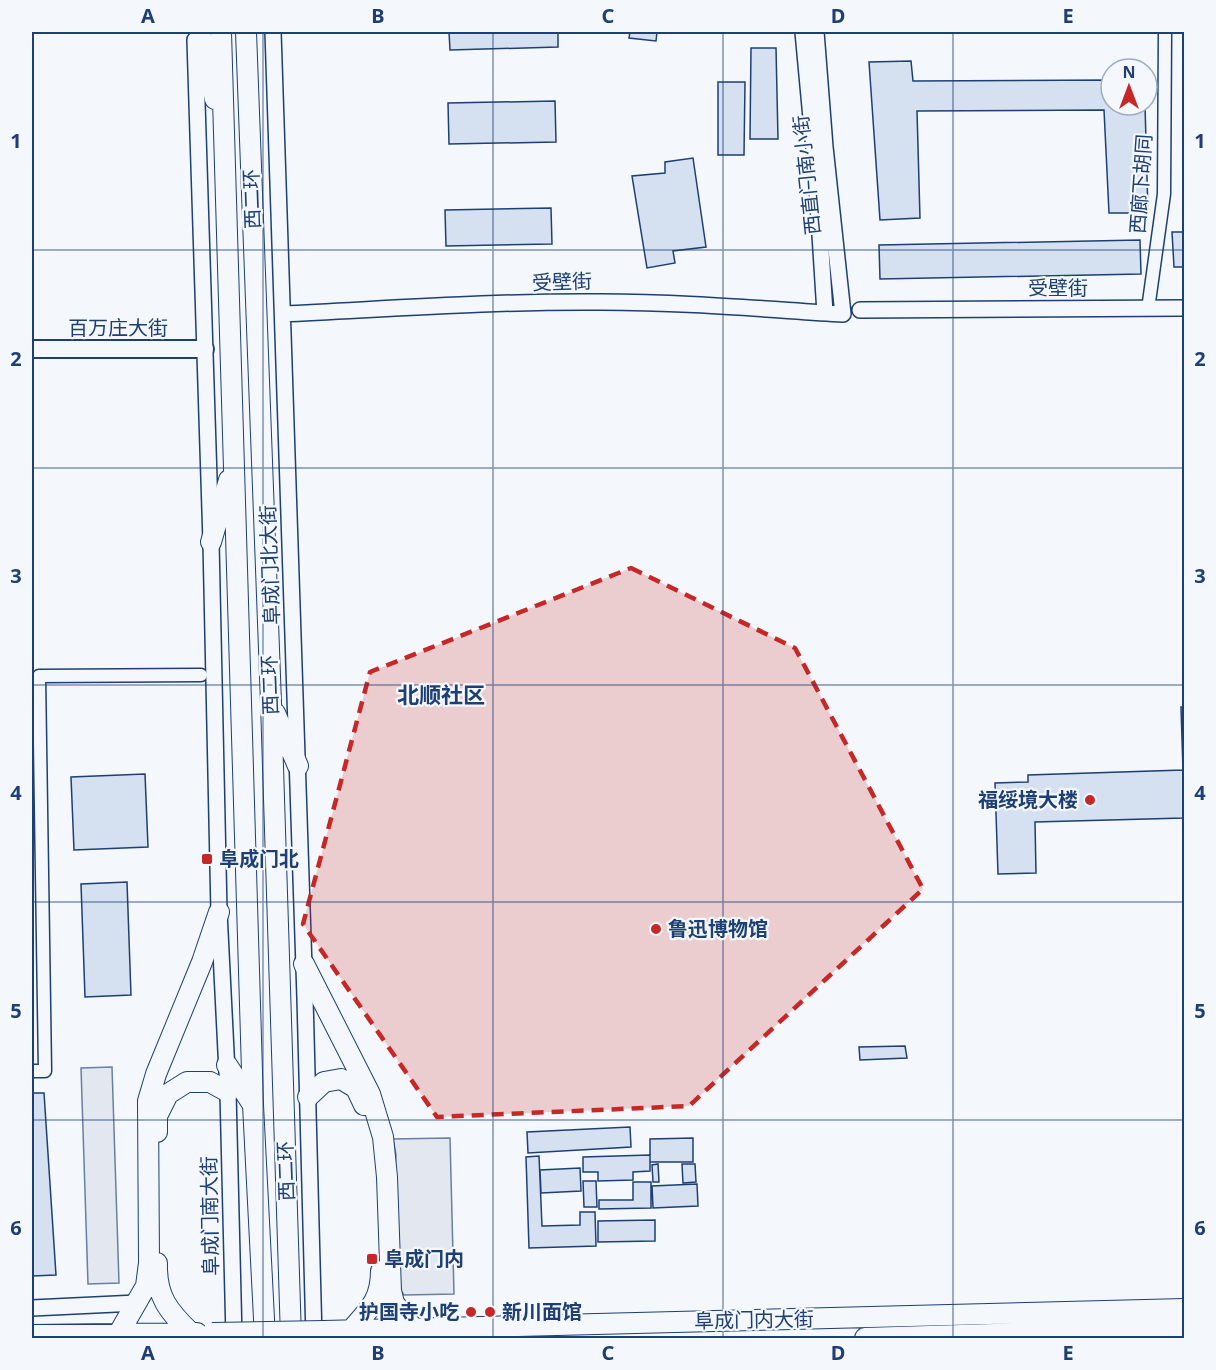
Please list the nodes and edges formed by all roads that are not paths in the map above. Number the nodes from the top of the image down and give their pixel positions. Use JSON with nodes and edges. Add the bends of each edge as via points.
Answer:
{"nodes":[{"id":1,"x":195,"y":32,"type":"edge"},
{"id":2,"x":200,"y":32,"type":"edge"},
{"id":3,"x":221,"y":32,"type":"edge"},
{"id":4,"x":246,"y":32,"type":"edge"},
{"id":5,"x":260,"y":32,"type":"edge"},
{"id":6,"x":273,"y":32,"type":"edge"},
{"id":7,"x":803,"y":32,"type":"edge"},
{"id":8,"x":816,"y":32,"type":"edge"},
{"id":9,"x":1165,"y":32,"type":"edge"},
{"id":10,"x":250,"y":144,"type":"junction"},
{"id":11,"x":226,"y":146,"type":"junction"},
{"id":12,"x":1149,"y":302,"type":"dead end"},
{"id":13,"x":1185,"y":308,"type":"edge"},
{"id":14,"x":860,"y":310,"type":"dead end"},
{"id":15,"x":825,"y":313,"type":"junction"},
{"id":16,"x":283,"y":314,"type":"junction"},
{"id":17,"x":843,"y":314,"type":"joint"},
{"id":18,"x":32,"y":349,"type":"edge"},
{"id":19,"x":205,"y":349,"type":"junction"},
{"id":20,"x":234,"y":463,"type":"junction"},
{"id":21,"x":211,"y":542,"type":"junction"},
{"id":22,"x":201,"y":675,"type":"dead end"},
{"id":23,"x":35,"y":676,"type":"edge"},
{"id":24,"x":271,"y":703,"type":"junction"},
{"id":25,"x":298,"y":766,"type":"junction"},
{"id":26,"x":36,"y":810,"type":"edge"},
{"id":27,"x":219,"y":912,"type":"junction"},
{"id":28,"x":304,"y":964,"type":"junction"},
{"id":29,"x":227,"y":1065,"type":"junction"},
{"id":30,"x":32,"y":1071,"type":"edge"},
{"id":31,"x":228,"y":1092,"type":"junction"},
{"id":32,"x":308,"y":1097,"type":"junction"},
{"id":33,"x":253,"y":1105,"type":"junction"},
{"id":34,"x":137,"y":1303,"type":"junction"},
{"id":35,"x":32,"y":1308,"type":"edge"},
{"id":36,"x":1185,"y":1309,"type":"edge"},
{"id":37,"x":942,"y":1316,"type":"junction"},
{"id":38,"x":413,"y":1328,"type":"junction"},
{"id":39,"x":1185,"y":1328,"type":"edge"},
{"id":40,"x":351,"y":1330,"type":"junction"},
{"id":41,"x":119,"y":1333,"type":"junction"},
{"id":42,"x":191,"y":1333,"type":"junction"},
{"id":43,"x":32,"y":1335,"type":"edge"},
{"id":44,"x":319,"y":1335,"type":"edge"},
{"id":45,"x":942,"y":1337,"type":"edge"},
{"id":46,"x":234,"y":1338,"type":"edge"},
{"id":47,"x":265,"y":1338,"type":"edge"},
{"id":48,"x":291,"y":1338,"type":"edge"},
{"id":49,"x":865,"y":1338,"type":"edge"}],
"edges":[{"from":1,"to":19,"type":"street"},
{"from":2,"to":11,"type":"main road"},
{"from":3,"to":11,"type":"main road","name":"西二环"},
{"from":4,"to":10,"type":"main road","name":"西二环"},
{"from":5,"to":10,"type":"main road"},
{"from":6,"to":16,"type":"street","name":"阜成门北大街"},
{"from":7,"to":15,"type":"street","name":"西直门南小街"},
{"from":8,"to":17,"type":"street","name":"西直门南小街"},
{"from":9,"to":12,"type":"street","name":"西廊下胡同","via":[[1164,194]]},
{"from":10,"to":24,"type":"main road","name":"西二环"},
{"from":11,"to":20,"type":"main road","name":"西二环"},
{"from":13,"to":14,"type":"street","name":"受壁街"},
{"from":15,"to":16,"type":"street","name":"受壁街","via":[[601,302]]},
{"from":15,"to":17,"type":"street","name":"受壁街"},
{"from":16,"to":25,"type":"street","name":"阜成门北大街"},
{"from":18,"to":19,"type":"main road","name":"百万庄大街"},
{"from":19,"to":21,"type":"street"},
{"from":20,"to":21,"type":"main road"},
{"from":20,"to":33,"type":"main road","name":"西二环"},
{"from":21,"to":27,"type":"street"},
{"from":22,"to":23,"type":"street"},
{"from":23,"to":26,"type":"street"},
{"from":24,"to":25,"type":"main road"},
{"from":24,"to":48,"type":"main road","name":"西二环"},
{"from":25,"to":28,"type":"street","name":"阜成门北大街"},
{"from":26,"to":30,"type":"street","via":[[45,1071]]},
{"from":27,"to":29,"type":"street"},
{"from":27,"to":34,"type":"main road","via":[[148,1101],[149,1263],[146,1286]]},
{"from":28,"to":32,"type":"street","name":"阜成门北大街"},
{"from":28,"to":38,"type":"main road","via":[[370,1094],[383,1137],[391,1291],[394,1304]]},
{"from":29,"to":31,"type":"street"},
{"from":29,"to":33,"type":"main road"},
{"from":31,"to":42,"type":"main road","via":[[210,1082],[187,1082],[168,1094],[157,1116],[156,1270],[163,1301]]},
{"from":31,"to":46,"type":"street","name":"阜成门南大街"},
{"from":32,"to":40,"type":"main road","via":[[324,1082],[341,1079],[356,1088],[375,1143],[379,1292],[374,1304]]},
{"from":32,"to":44,"type":"street"},
{"from":33,"to":47,"type":"main road","name":"西二环"},
{"from":34,"to":35,"type":"street"},
{"from":34,"to":41,"type":"main road"},
{"from":36,"to":37,"type":"main road","name":"阜成门内大街"},
{"from":37,"to":38,"type":"main road","name":"阜成门内大街"},
{"from":37,"to":45,"type":"main road"},
{"from":38,"to":40,"type":"main road","name":"阜成门内大街"},
{"from":39,"to":45,"type":"main road"},
{"from":40,"to":44,"type":"main road","name":"阜成门内大街"},
{"from":41,"to":42,"type":"main road","name":"阜成门内大街"},
{"from":41,"to":43,"type":"main road","name":"阜成门内大街"},
{"from":42,"to":44,"type":"main road","name":"阜成门内大街","bridge":true},
{"from":45,"to":49,"type":"main road"}]}
